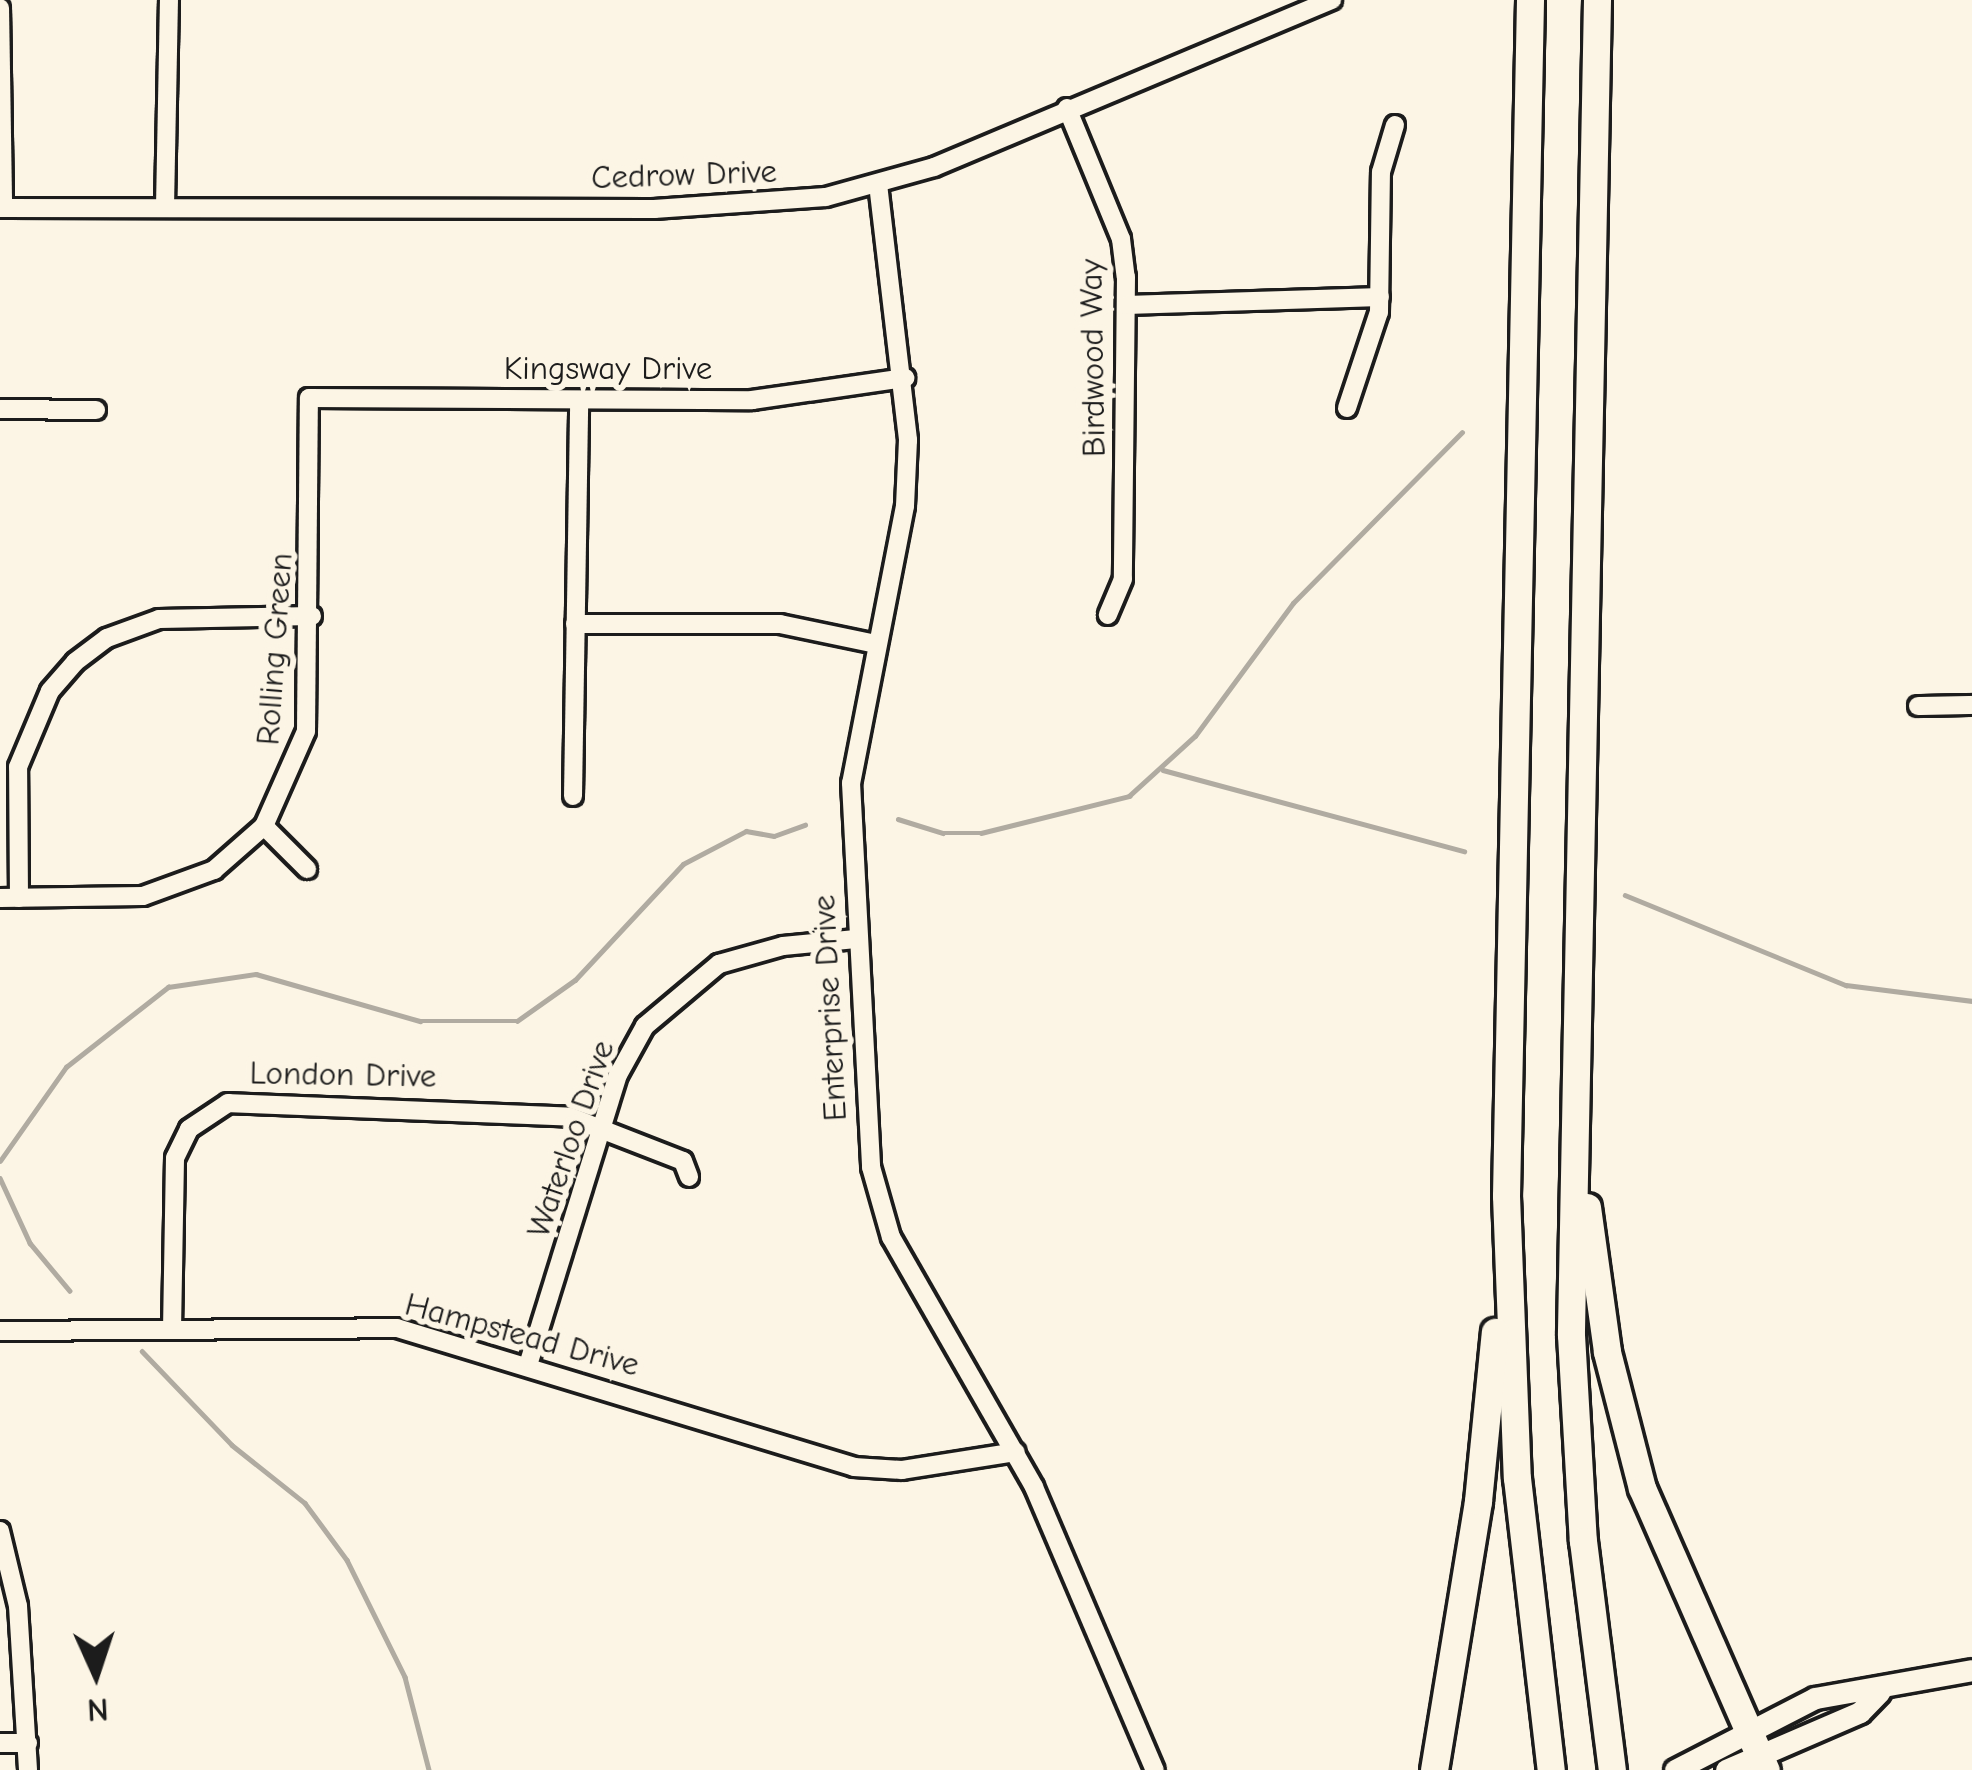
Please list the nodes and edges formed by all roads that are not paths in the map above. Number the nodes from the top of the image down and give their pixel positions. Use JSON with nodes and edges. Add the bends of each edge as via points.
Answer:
{"nodes":[{"id":1,"x":169,"y":0,"type":"edge"},
{"id":2,"x":1332,"y":0,"type":"edge"},
{"id":3,"x":1530,"y":0,"type":"edge"},
{"id":4,"x":1597,"y":0,"type":"edge"},
{"id":5,"x":0,"y":8,"type":"edge"},
{"id":6,"x":1066,"y":108,"type":"junction"},
{"id":7,"x":1395,"y":125,"type":"dead end"},
{"id":8,"x":878,"y":184,"type":"junction"},
{"id":9,"x":165,"y":207,"type":"junction"},
{"id":10,"x":1,"y":208,"type":"edge"},
{"id":11,"x":1381,"y":297,"type":"junction"},
{"id":12,"x":1126,"y":305,"type":"junction"},
{"id":13,"x":904,"y":378,"type":"junction"},
{"id":14,"x":309,"y":398,"type":"joint"},
{"id":15,"x":579,"y":400,"type":"junction"},
{"id":16,"x":1347,"y":408,"type":"dead end"},
{"id":17,"x":0,"y":409,"type":"edge"},
{"id":18,"x":96,"y":410,"type":"dead end"},
{"id":19,"x":1108,"y":615,"type":"dead end"},
{"id":20,"x":312,"y":616,"type":"junction"},
{"id":21,"x":575,"y":624,"type":"junction"},
{"id":22,"x":876,"y":644,"type":"junction"},
{"id":23,"x":1972,"y":705,"type":"edge"},
{"id":24,"x":1918,"y":706,"type":"dead end"},
{"id":25,"x":573,"y":796,"type":"dead end"},
{"id":26,"x":264,"y":826,"type":"junction"},
{"id":27,"x":307,"y":869,"type":"dead end"},
{"id":28,"x":9,"y":898,"type":"edge"},
{"id":29,"x":856,"y":939,"type":"junction"},
{"id":30,"x":602,"y":1127,"type":"junction"},
{"id":31,"x":1577,"y":1127,"type":"junction"},
{"id":32,"x":689,"y":1177,"type":"dead end"},
{"id":33,"x":1506,"y":1196,"type":"junction"},
{"id":34,"x":172,"y":1330,"type":"junction"},
{"id":35,"x":0,"y":1331,"type":"edge"},
{"id":36,"x":529,"y":1362,"type":"junction"},
{"id":37,"x":1016,"y":1452,"type":"junction"},
{"id":38,"x":0,"y":1532,"type":"edge"},
{"id":39,"x":1972,"y":1670,"type":"edge"},
{"id":40,"x":1879,"y":1692,"type":"junction"},
{"id":41,"x":1749,"y":1726,"type":"junction"},
{"id":42,"x":0,"y":1743,"type":"edge"},
{"id":43,"x":28,"y":1743,"type":"junction"},
{"id":44,"x":1763,"y":1762,"type":"edge"},
{"id":45,"x":28,"y":1770,"type":"edge"},
{"id":46,"x":1155,"y":1770,"type":"edge"},
{"id":47,"x":1434,"y":1770,"type":"edge"},
{"id":48,"x":1551,"y":1770,"type":"edge"},
{"id":49,"x":1612,"y":1770,"type":"edge"},
{"id":50,"x":1675,"y":1770,"type":"edge"},
{"id":51,"x":1726,"y":1770,"type":"edge"}],
"edges":[{"from":1,"to":9,"type":"street"},
{"from":2,"to":6,"type":"street","name":"Cedrow Drive"},
{"from":3,"to":33,"type":"highway"},
{"from":4,"to":31,"type":"highway"},
{"from":5,"to":10,"type":"street"},
{"from":6,"to":8,"type":"street","name":"Cedrow Drive"},
{"from":6,"to":12,"type":"street","name":"Birdwood Way","via":[[1121,239]]},
{"from":7,"to":11,"type":"street","via":[[1381,172]]},
{"from":8,"to":9,"type":"street","name":"Cedrow Drive","via":[[730,207]]},
{"from":8,"to":13,"type":"street","name":"Enterprise Drive"},
{"from":9,"to":10,"type":"street","name":"Cedrow Drive"},
{"from":11,"to":12,"type":"street"},
{"from":11,"to":16,"type":"street"},
{"from":12,"to":19,"type":"street","name":"Birdwood Way","via":[[1124,579]]},
{"from":13,"to":15,"type":"street","name":"Kingsway Drive","via":[[752,400]]},
{"from":13,"to":22,"type":"street","name":"Enterprise Drive","via":[[905,506]]},
{"from":14,"to":15,"type":"street","name":"Kingsway Drive"},
{"from":14,"to":20,"type":"street","name":"Rolling Green"},
{"from":15,"to":21,"type":"street"},
{"from":17,"to":18,"type":"street"},
{"from":20,"to":26,"type":"street","name":"Rolling Green","via":[[306,733]]},
{"from":20,"to":28,"type":"street","via":[[158,619],[107,638],[75,662],[50,692],[18,767]]},
{"from":21,"to":22,"type":"street","via":[[780,624]]},
{"from":21,"to":25,"type":"street"},
{"from":22,"to":29,"type":"street","name":"Enterprise Drive","via":[[850,783]]},
{"from":23,"to":24,"type":"street"},
{"from":26,"to":27,"type":"street"},
{"from":26,"to":28,"type":"street","name":"Rolling Green","via":[[187,883],[143,896]]},
{"from":29,"to":30,"type":"street","name":"Waterloo Drive","via":[[755,951],[686,984],[633,1044]]},
{"from":29,"to":37,"type":"street","name":"Enterprise Drive","via":[[867,1136],[879,1203],[906,1267]]},
{"from":30,"to":32,"type":"street","name":"London Drive","via":[[683,1161]]},
{"from":30,"to":34,"type":"street","name":"London Drive","via":[[438,1106],[214,1108],[189,1129],[176,1158]]},
{"from":30,"to":36,"type":"street","name":"Waterloo Drive"},
{"from":31,"to":41,"type":"highway","via":[[1601,1317],[1632,1455],[1679,1587]]},
{"from":31,"to":49,"type":"highway","via":[[1573,1404]]},
{"from":33,"to":47,"type":"highway","via":[[1484,1455]]},
{"from":33,"to":48,"type":"highway","via":[[1517,1478]]},
{"from":34,"to":35,"type":"street","name":"Hampstead Drive"},
{"from":34,"to":36,"type":"street","name":"Hampstead Drive","via":[[398,1328]]},
{"from":36,"to":37,"type":"street","name":"Hampstead Drive","via":[[854,1467],[902,1470]]},
{"from":37,"to":46,"type":"street","name":"Enterprise Drive"},
{"from":38,"to":43,"type":"street","via":[[18,1606]]},
{"from":39,"to":40,"type":"main road"},
{"from":40,"to":41,"type":"main road","via":[[1852,1686]]},
{"from":40,"to":44,"type":"main road","via":[[1860,1712]]},
{"from":41,"to":44,"type":"highway"},
{"from":41,"to":50,"type":"main road"},
{"from":42,"to":43,"type":"street"},
{"from":43,"to":45,"type":"street"},
{"from":44,"to":51,"type":"main road"}]}
